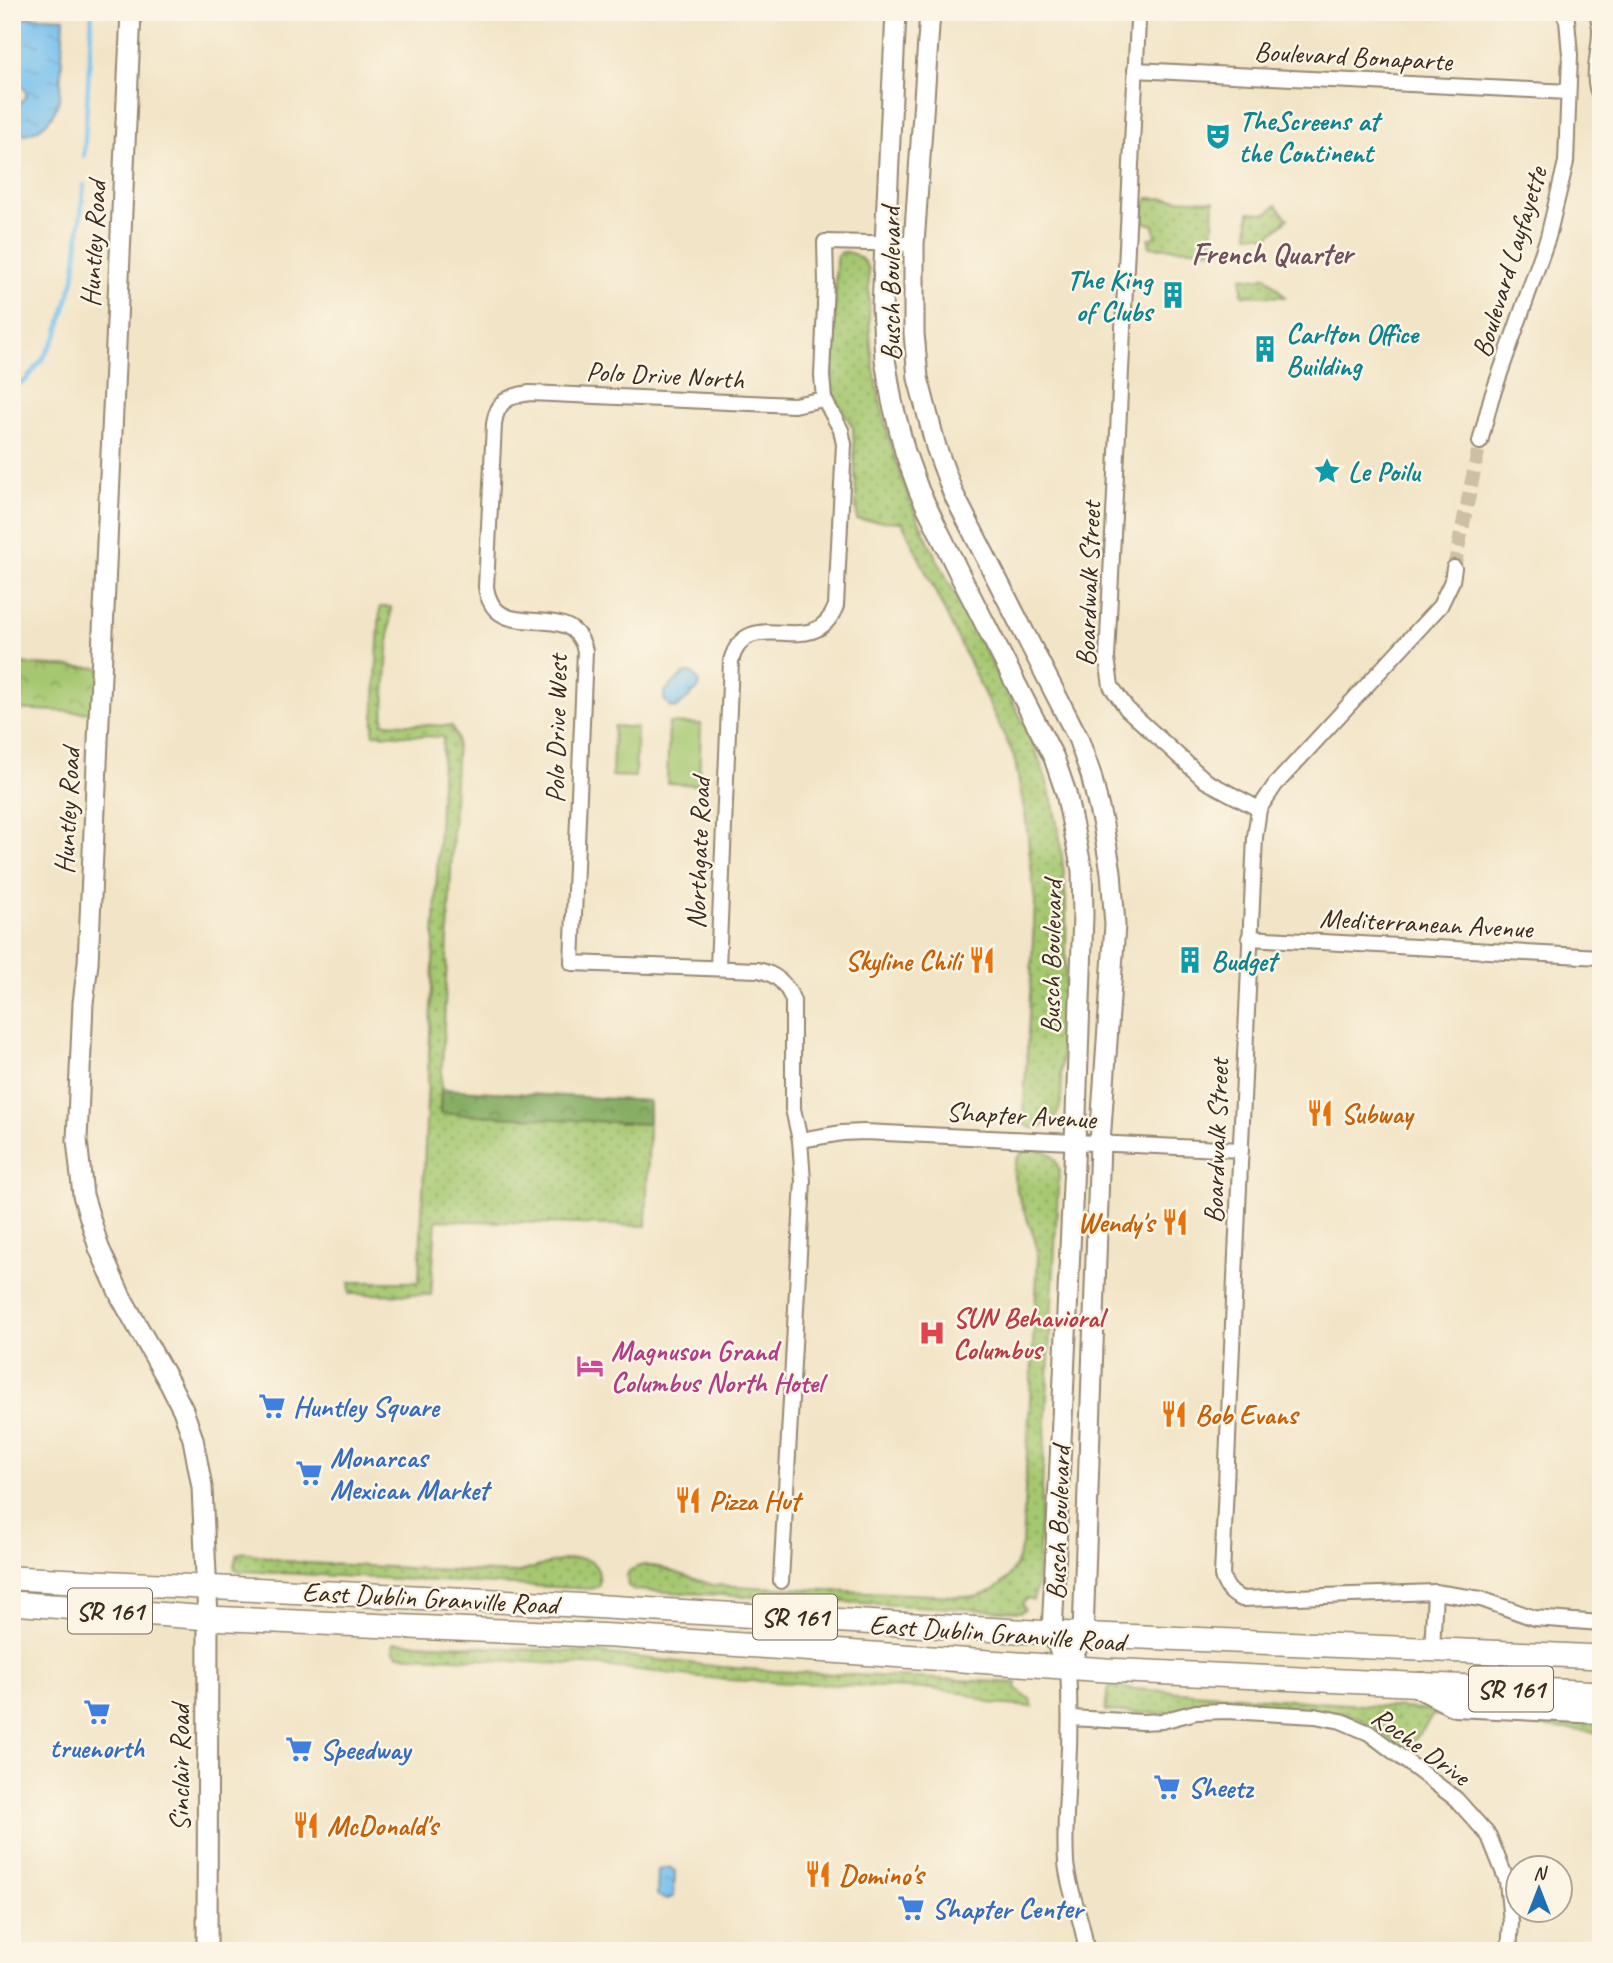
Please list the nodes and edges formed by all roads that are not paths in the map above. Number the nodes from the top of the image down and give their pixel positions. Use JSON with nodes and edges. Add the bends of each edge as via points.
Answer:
{"nodes":[{"id":1,"x":131,"y":12,"type":"edge"},
{"id":2,"x":896,"y":12,"type":"edge"},
{"id":3,"x":930,"y":12,"type":"edge"},
{"id":4,"x":1140,"y":12,"type":"edge"},
{"id":5,"x":1563,"y":12,"type":"edge"},
{"id":6,"x":1597,"y":12,"type":"edge"},
{"id":7,"x":1135,"y":69,"type":"junction"},
{"id":8,"x":1568,"y":92,"type":"junction"},
{"id":9,"x":1601,"y":97,"type":"edge"},
{"id":10,"x":885,"y":243,"type":"junction"},
{"id":11,"x":914,"y":244,"type":"junction"},
{"id":12,"x":824,"y":399,"type":"junction"},
{"id":13,"x":504,"y":401,"type":"joint"},
{"id":14,"x":1480,"y":442,"type":"tunnel mouth"},
{"id":15,"x":1454,"y":568,"type":"tunnel mouth"},
{"id":16,"x":1259,"y":809,"type":"junction"},
{"id":17,"x":1250,"y":938,"type":"junction"},
{"id":18,"x":1601,"y":957,"type":"edge"},
{"id":19,"x":718,"y":967,"type":"junction"},
{"id":20,"x":800,"y":1140,"type":"junction"},
{"id":21,"x":1075,"y":1142,"type":"junction"},
{"id":22,"x":1100,"y":1143,"type":"junction"},
{"id":23,"x":1241,"y":1150,"type":"junction"},
{"id":24,"x":12,"y":1578,"type":"edge"},
{"id":25,"x":782,"y":1581,"type":"dead end"},
{"id":26,"x":206,"y":1586,"type":"junction"},
{"id":27,"x":1435,"y":1592,"type":"junction"},
{"id":28,"x":12,"y":1603,"type":"edge"},
{"id":29,"x":208,"y":1618,"type":"junction"},
{"id":30,"x":1601,"y":1623,"type":"edge"},
{"id":31,"x":1052,"y":1633,"type":"junction"},
{"id":32,"x":1083,"y":1634,"type":"junction"},
{"id":33,"x":1432,"y":1650,"type":"junction"},
{"id":34,"x":1601,"y":1657,"type":"edge"},
{"id":35,"x":1068,"y":1668,"type":"junction"},
{"id":36,"x":1422,"y":1686,"type":"junction"},
{"id":37,"x":1601,"y":1693,"type":"edge"},
{"id":38,"x":1601,"y":1710,"type":"edge"},
{"id":39,"x":1070,"y":1718,"type":"junction"},
{"id":40,"x":207,"y":1951,"type":"edge"},
{"id":41,"x":1086,"y":1951,"type":"edge"},
{"id":42,"x":1509,"y":1951,"type":"edge"}],
"edges":[{"from":1,"to":26,"type":"main road","name":"Huntley Road","via":[[77,1140],[83,1195],[99,1248],[183,1410],[193,1439],[202,1487]]},
{"from":2,"to":10,"type":"main road","name":"Busch Boulevard"},
{"from":3,"to":11,"type":"main road","name":"Busch Boulevard"},
{"from":4,"to":7,"type":"street","name":"Boardwalk Street"},
{"from":5,"to":8,"type":"street","name":"Boulevard Layfayette","via":[[1570,55]]},
{"from":6,"to":9,"type":"street","via":[[1596,83]]},
{"from":7,"to":8,"type":"street","name":"Boulevard Bonaparte"},
{"from":7,"to":16,"type":"street","name":"Boardwalk Street","via":[[1107,658],[1111,686],[1128,709],[1206,781]]},
{"from":8,"to":14,"type":"street","name":"Boulevard Layfayette","via":[[1566,162],[1548,237]]},
{"from":10,"to":11,"type":"street","name":"Northgate Road"},
{"from":10,"to":12,"type":"street","name":"Northgate Road","via":[[825,242]]},
{"from":10,"to":21,"type":"main road","name":"Busch Boulevard","via":[[885,359],[905,452],[937,529],[1054,758],[1066,793],[1082,870]]},
{"from":11,"to":22,"type":"main road","name":"Busch Boulevard","via":[[918,378],[936,447],[953,493],[1078,738],[1103,825],[1115,925]]},
{"from":12,"to":13,"type":"street","name":"Polo Drive North","via":[[794,405],[530,393]]},
{"from":12,"to":19,"type":"street","name":"Northgate Road","via":[[844,444],[836,606],[829,621],[817,630],[759,632],[742,640],[734,651]]},
{"from":13,"to":19,"type":"street","name":"Polo Drive West","via":[[494,424],[487,595],[494,609],[506,617],[569,626],[585,650],[572,963]]},
{"from":15,"to":16,"type":"street","via":[[1440,606]]},
{"from":16,"to":17,"type":"street","name":"Boardwalk Street"},
{"from":17,"to":18,"type":"street","name":"Mediterranean Avenue"},
{"from":17,"to":23,"type":"street","name":"Boardwalk Street"},
{"from":19,"to":20,"type":"street","name":"Northgate Road","via":[[766,972],[790,992],[793,1109]]},
{"from":20,"to":21,"type":"street","name":"Shapter Avenue","via":[[864,1132]]},
{"from":20,"to":25,"type":"street","name":"Northgate Road","via":[[803,1181]]},
{"from":21,"to":22,"type":"street","name":"Shapter Avenue"},
{"from":21,"to":31,"type":"main road","name":"Busch Boulevard"},
{"from":22,"to":23,"type":"street","name":"Shapter Avenue"},
{"from":22,"to":32,"type":"main road","name":"Busch Boulevard"},
{"from":23,"to":27,"type":"street","name":"Boardwalk Street","via":[[1222,1576],[1226,1588],[1242,1599]]},
{"from":24,"to":26,"type":"main road","name":"East Dublin Granville Road","number":"SR 161"},
{"from":26,"to":29,"type":"main road","name":"Sinclair Road"},
{"from":26,"to":31,"type":"main road","name":"East Dublin Granville Road","number":"SR 161"},
{"from":27,"to":30,"type":"street","via":[[1481,1599],[1534,1618]]},
{"from":27,"to":33,"type":"street"},
{"from":28,"to":29,"type":"main road","name":"East Dublin Granville Road","number":"SR 161"},
{"from":29,"to":35,"type":"main road","name":"East Dublin Granville Road","number":"SR 161","via":[[614,1636]]},
{"from":29,"to":40,"type":"main road","name":"Sinclair Road"},
{"from":31,"to":32,"type":"main road","name":"East Dublin Granville Road","number":"SR 161"},
{"from":31,"to":35,"type":"main road","name":"Busch Boulevard"},
{"from":32,"to":33,"type":"main road","name":"East Dublin Granville Road","number":"SR 161"},
{"from":32,"to":35,"type":"main road","name":"Busch Boulevard"},
{"from":33,"to":34,"type":"main road","name":"East Dublin Granville Road","number":"SR 161"},
{"from":35,"to":36,"type":"main road","name":"East Dublin Granville Road","number":"SR 161"},
{"from":35,"to":39,"type":"street"},
{"from":36,"to":37,"type":"main road","name":"East Dublin Granville Road","number":"SR 161"},
{"from":36,"to":38,"type":"highway","via":[[1455,1703]]},
{"from":39,"to":41,"type":"street","via":[[1066,1864]]},
{"from":39,"to":42,"type":"street","name":"Roche Drive","via":[[1152,1722],[1209,1710],[1315,1716],[1369,1733],[1456,1799],[1489,1836],[1507,1881]]}]}
